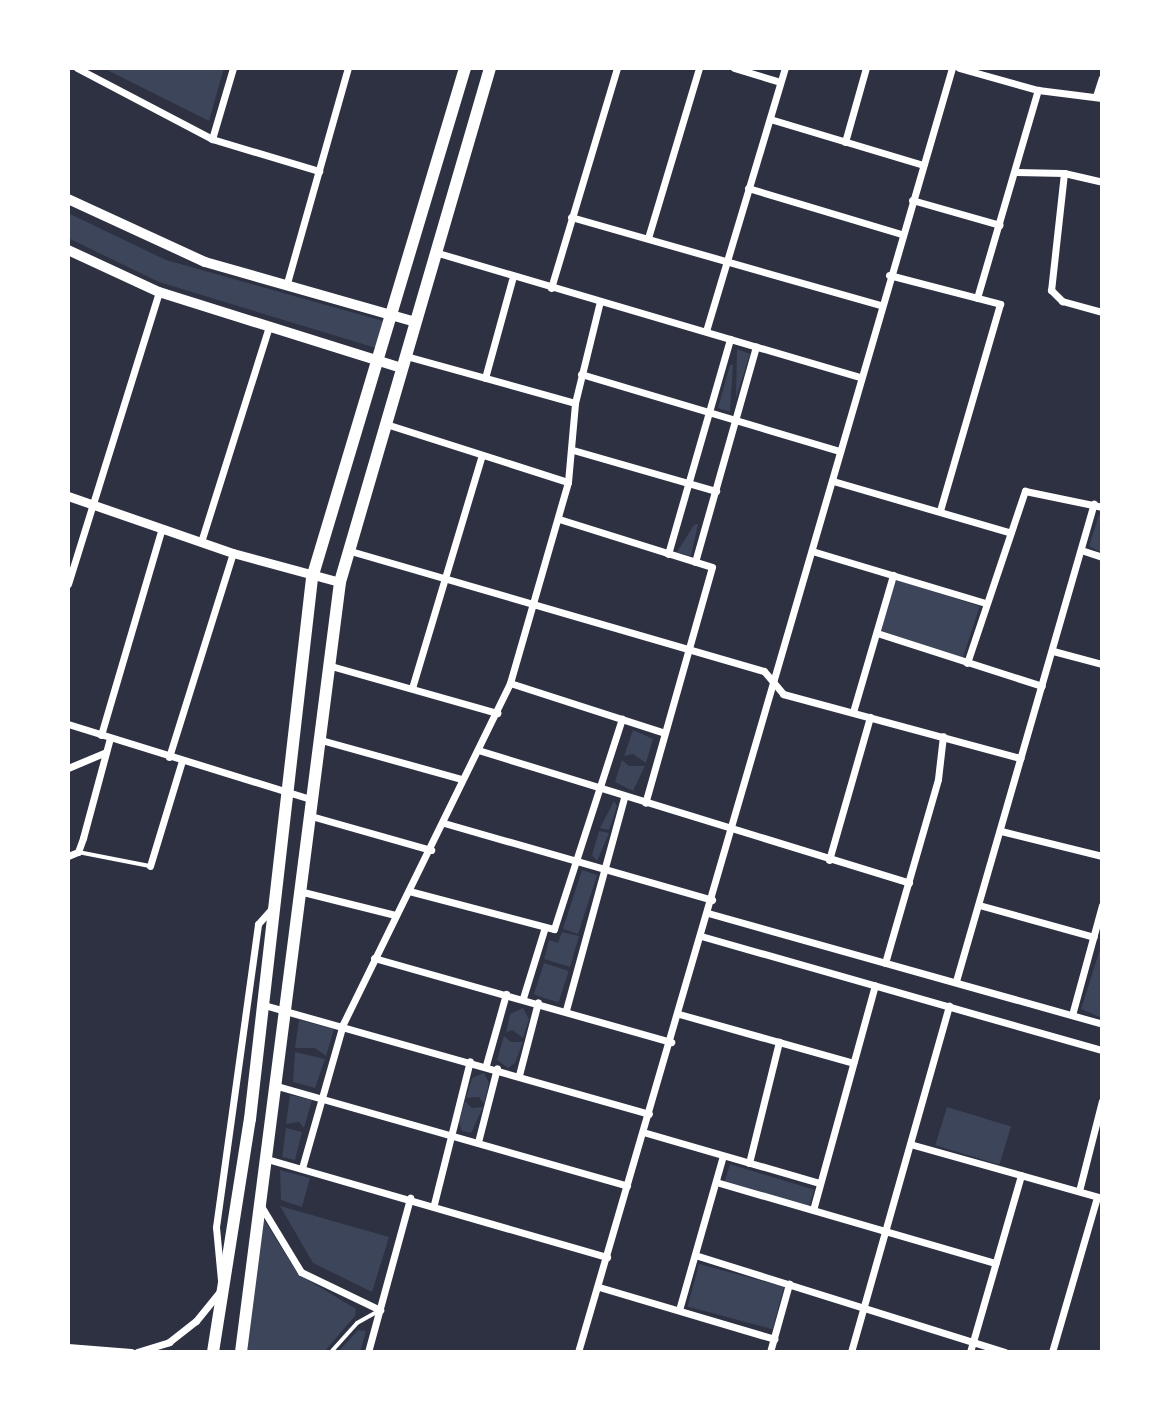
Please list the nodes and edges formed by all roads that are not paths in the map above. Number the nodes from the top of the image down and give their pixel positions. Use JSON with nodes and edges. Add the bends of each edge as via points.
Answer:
{"nodes":[{"id":1,"x":233,"y":68,"type":"edge"},
{"id":2,"x":348,"y":68,"type":"edge"},
{"id":3,"x":465,"y":68,"type":"edge"},
{"id":4,"x":490,"y":68,"type":"edge"},
{"id":5,"x":617,"y":68,"type":"edge"},
{"id":6,"x":699,"y":68,"type":"edge"},
{"id":7,"x":734,"y":68,"type":"edge"},
{"id":8,"x":785,"y":68,"type":"edge"},
{"id":9,"x":866,"y":68,"type":"edge"},
{"id":10,"x":952,"y":68,"type":"edge"},
{"id":11,"x":959,"y":68,"type":"edge"},
{"id":12,"x":83,"y":69,"type":"edge"},
{"id":13,"x":1102,"y":78,"type":"edge"},
{"id":14,"x":780,"y":82,"type":"junction"},
{"id":15,"x":1038,"y":90,"type":"junction"},
{"id":16,"x":1099,"y":97,"type":"edge"},
{"id":17,"x":770,"y":119,"type":"junction"},
{"id":18,"x":212,"y":139,"type":"junction"},
{"id":19,"x":845,"y":142,"type":"junction"},
{"id":20,"x":923,"y":165,"type":"junction"},
{"id":21,"x":319,"y":171,"type":"junction"},
{"id":22,"x":1016,"y":172,"type":"junction"},
{"id":23,"x":1064,"y":173,"type":"junction"},
{"id":24,"x":1102,"y":182,"type":"edge"},
{"id":25,"x":748,"y":188,"type":"junction"},
{"id":26,"x":68,"y":199,"type":"edge"},
{"id":27,"x":912,"y":200,"type":"junction"},
{"id":28,"x":571,"y":217,"type":"junction"},
{"id":29,"x":1000,"y":225,"type":"junction"},
{"id":30,"x":901,"y":234,"type":"junction"},
{"id":31,"x":648,"y":238,"type":"junction"},
{"id":32,"x":68,"y":250,"type":"edge"},
{"id":33,"x":438,"y":253,"type":"junction"},
{"id":34,"x":727,"y":261,"type":"junction"},
{"id":35,"x":889,"y":275,"type":"junction"},
{"id":36,"x":513,"y":276,"type":"junction"},
{"id":37,"x":287,"y":283,"type":"junction"},
{"id":38,"x":551,"y":288,"type":"junction"},
{"id":39,"x":159,"y":292,"type":"junction"},
{"id":40,"x":977,"y":298,"type":"junction"},
{"id":41,"x":600,"y":301,"type":"junction"},
{"id":42,"x":880,"y":305,"type":"junction"},
{"id":43,"x":1102,"y":312,"type":"edge"},
{"id":44,"x":391,"y":314,"type":"junction"},
{"id":45,"x":416,"y":322,"type":"junction"},
{"id":46,"x":269,"y":326,"type":"junction"},
{"id":47,"x":706,"y":331,"type":"junction"},
{"id":48,"x":730,"y":339,"type":"junction"},
{"id":49,"x":756,"y":346,"type":"junction"},
{"id":50,"x":377,"y":359,"type":"junction"},
{"id":51,"x":404,"y":362,"type":"junction"},
{"id":52,"x":581,"y":374,"type":"junction"},
{"id":53,"x":860,"y":377,"type":"junction"},
{"id":54,"x":485,"y":378,"type":"junction"},
{"id":55,"x":575,"y":403,"type":"junction"},
{"id":56,"x":709,"y":413,"type":"junction"},
{"id":57,"x":737,"y":421,"type":"junction"},
{"id":58,"x":386,"y":424,"type":"junction"},
{"id":59,"x":573,"y":450,"type":"junction"},
{"id":60,"x":840,"y":451,"type":"junction"},
{"id":61,"x":482,"y":455,"type":"junction"},
{"id":62,"x":833,"y":481,"type":"junction"},
{"id":63,"x":568,"y":482,"type":"junction"},
{"id":64,"x":689,"y":482,"type":"junction"},
{"id":65,"x":716,"y":491,"type":"junction"},
{"id":66,"x":68,"y":496,"type":"edge"},
{"id":67,"x":94,"y":504,"type":"junction"},
{"id":68,"x":1098,"y":506,"type":"edge"},
{"id":69,"x":940,"y":510,"type":"junction"},
{"id":70,"x":559,"y":519,"type":"junction"},
{"id":71,"x":162,"y":528,"type":"junction"},
{"id":72,"x":1009,"y":532,"type":"junction"},
{"id":73,"x":201,"y":542,"type":"junction"},
{"id":74,"x":347,"y":550,"type":"junction"},
{"id":75,"x":1081,"y":550,"type":"junction"},
{"id":76,"x":812,"y":551,"type":"junction"},
{"id":77,"x":233,"y":553,"type":"junction"},
{"id":78,"x":668,"y":554,"type":"junction"},
{"id":79,"x":1102,"y":557,"type":"edge"},
{"id":80,"x":695,"y":562,"type":"junction"},
{"id":81,"x":893,"y":575,"type":"junction"},
{"id":82,"x":312,"y":578,"type":"junction"},
{"id":83,"x":448,"y":578,"type":"junction"},
{"id":84,"x":340,"y":582,"type":"junction"},
{"id":85,"x":68,"y":584,"type":"edge"},
{"id":86,"x":534,"y":603,"type":"junction"},
{"id":87,"x":985,"y":603,"type":"junction"},
{"id":88,"x":877,"y":633,"type":"junction"},
{"id":89,"x":687,"y":649,"type":"junction"},
{"id":90,"x":1053,"y":651,"type":"junction"},
{"id":91,"x":967,"y":663,"type":"junction"},
{"id":92,"x":1102,"y":664,"type":"edge"},
{"id":93,"x":331,"y":666,"type":"junction"},
{"id":94,"x":510,"y":683,"type":"junction"},
{"id":95,"x":773,"y":683,"type":"junction"},
{"id":96,"x":1042,"y":686,"type":"junction"},
{"id":97,"x":412,"y":688,"type":"junction"},
{"id":98,"x":853,"y":712,"type":"junction"},
{"id":99,"x":497,"y":713,"type":"junction"},
{"id":100,"x":870,"y":717,"type":"junction"},
{"id":101,"x":622,"y":719,"type":"junction"},
{"id":102,"x":68,"y":724,"type":"edge"},
{"id":103,"x":662,"y":732,"type":"junction"},
{"id":104,"x":101,"y":735,"type":"junction"},
{"id":105,"x":943,"y":736,"type":"junction"},
{"id":106,"x":110,"y":738,"type":"junction"},
{"id":107,"x":321,"y":740,"type":"junction"},
{"id":108,"x":478,"y":750,"type":"junction"},
{"id":109,"x":106,"y":752,"type":"junction"},
{"id":110,"x":169,"y":757,"type":"junction"},
{"id":111,"x":1021,"y":758,"type":"junction"},
{"id":112,"x":182,"y":761,"type":"junction"},
{"id":113,"x":68,"y":768,"type":"edge"},
{"id":114,"x":462,"y":779,"type":"junction"},
{"id":115,"x":599,"y":789,"type":"junction"},
{"id":116,"x":287,"y":792,"type":"junction"},
{"id":117,"x":624,"y":798,"type":"junction"},
{"id":118,"x":313,"y":800,"type":"junction"},
{"id":119,"x":645,"y":803,"type":"junction"},
{"id":120,"x":311,"y":816,"type":"junction"},
{"id":121,"x":444,"y":823,"type":"junction"},
{"id":122,"x":733,"y":828,"type":"junction"},
{"id":123,"x":1001,"y":831,"type":"junction"},
{"id":124,"x":431,"y":850,"type":"junction"},
{"id":125,"x":78,"y":852,"type":"junction"},
{"id":126,"x":68,"y":856,"type":"edge"},
{"id":127,"x":1102,"y":856,"type":"edge"},
{"id":128,"x":577,"y":859,"type":"junction"},
{"id":129,"x":829,"y":860,"type":"junction"},
{"id":130,"x":150,"y":866,"type":"joint"},
{"id":131,"x":604,"y":867,"type":"junction"},
{"id":132,"x":909,"y":883,"type":"junction"},
{"id":133,"x":409,"y":891,"type":"junction"},
{"id":134,"x":303,"y":892,"type":"junction"},
{"id":135,"x":712,"y":900,"type":"junction"},
{"id":136,"x":276,"y":905,"type":"junction"},
{"id":137,"x":979,"y":905,"type":"junction"},
{"id":138,"x":1102,"y":905,"type":"edge"},
{"id":139,"x":708,"y":913,"type":"junction"},
{"id":140,"x":395,"y":915,"type":"junction"},
{"id":141,"x":545,"y":927,"type":"junction"},
{"id":142,"x":701,"y":936,"type":"junction"},
{"id":143,"x":1094,"y":937,"type":"junction"},
{"id":144,"x":374,"y":958,"type":"junction"},
{"id":145,"x":885,"y":963,"type":"junction"},
{"id":146,"x":956,"y":981,"type":"junction"},
{"id":147,"x":875,"y":985,"type":"junction"},
{"id":148,"x":506,"y":994,"type":"junction"},
{"id":149,"x":523,"y":998,"type":"junction"},
{"id":150,"x":538,"y":1002,"type":"junction"},
{"id":151,"x":264,"y":1005,"type":"junction"},
{"id":152,"x":949,"y":1006,"type":"junction"},
{"id":153,"x":566,"y":1010,"type":"junction"},
{"id":154,"x":289,"y":1011,"type":"junction"},
{"id":155,"x":679,"y":1014,"type":"junction"},
{"id":156,"x":1072,"y":1015,"type":"junction"},
{"id":157,"x":343,"y":1024,"type":"junction"},
{"id":158,"x":1102,"y":1024,"type":"edge"},
{"id":159,"x":671,"y":1042,"type":"junction"},
{"id":160,"x":779,"y":1042,"type":"junction"},
{"id":161,"x":1102,"y":1050,"type":"edge"},
{"id":162,"x":470,"y":1061,"type":"junction"},
{"id":163,"x":853,"y":1063,"type":"junction"},
{"id":164,"x":486,"y":1065,"type":"junction"},
{"id":165,"x":497,"y":1068,"type":"junction"},
{"id":166,"x":519,"y":1075,"type":"junction"},
{"id":167,"x":277,"y":1086,"type":"junction"},
{"id":168,"x":322,"y":1097,"type":"junction"},
{"id":169,"x":1102,"y":1101,"type":"edge"},
{"id":170,"x":649,"y":1114,"type":"junction"},
{"id":171,"x":643,"y":1132,"type":"junction"},
{"id":172,"x":451,"y":1134,"type":"junction"},
{"id":173,"x":478,"y":1142,"type":"junction"},
{"id":174,"x":910,"y":1144,"type":"junction"},
{"id":175,"x":723,"y":1156,"type":"junction"},
{"id":176,"x":267,"y":1159,"type":"junction"},
{"id":177,"x":749,"y":1163,"type":"junction"},
{"id":178,"x":302,"y":1168,"type":"junction"},
{"id":179,"x":1021,"y":1175,"type":"junction"},
{"id":180,"x":716,"y":1182,"type":"junction"},
{"id":181,"x":820,"y":1183,"type":"junction"},
{"id":182,"x":627,"y":1186,"type":"junction"},
{"id":183,"x":1079,"y":1191,"type":"junction"},
{"id":184,"x":1100,"y":1197,"type":"edge"},
{"id":185,"x":410,"y":1198,"type":"junction"},
{"id":186,"x":434,"y":1204,"type":"junction"},
{"id":187,"x":261,"y":1205,"type":"junction"},
{"id":188,"x":813,"y":1210,"type":"junction"},
{"id":189,"x":883,"y":1232,"type":"junction"},
{"id":190,"x":695,"y":1255,"type":"junction"},
{"id":191,"x":607,"y":1257,"type":"junction"},
{"id":192,"x":995,"y":1263,"type":"junction"},
{"id":193,"x":789,"y":1284,"type":"junction"},
{"id":194,"x":599,"y":1287,"type":"junction"},
{"id":195,"x":223,"y":1288,"type":"junction"},
{"id":196,"x":863,"y":1307,"type":"junction"},
{"id":197,"x":380,"y":1310,"type":"junction"},
{"id":198,"x":679,"y":1310,"type":"junction"},
{"id":199,"x":774,"y":1339,"type":"junction"},
{"id":200,"x":973,"y":1341,"type":"junction"},
{"id":201,"x":68,"y":1347,"type":"edge"},
{"id":202,"x":101,"y":1351,"type":"edge"},
{"id":203,"x":131,"y":1352,"type":"edge"},
{"id":204,"x":137,"y":1352,"type":"edge"},
{"id":205,"x":213,"y":1352,"type":"edge"},
{"id":206,"x":241,"y":1352,"type":"edge"},
{"id":207,"x":331,"y":1352,"type":"edge"},
{"id":208,"x":368,"y":1352,"type":"edge"},
{"id":209,"x":578,"y":1352,"type":"edge"},
{"id":210,"x":770,"y":1352,"type":"edge"},
{"id":211,"x":851,"y":1352,"type":"edge"},
{"id":212,"x":970,"y":1352,"type":"edge"},
{"id":213,"x":1005,"y":1352,"type":"edge"},
{"id":214,"x":1052,"y":1352,"type":"edge"}],
"edges":[{"from":1,"to":18,"type":"street"},
{"from":2,"to":21,"type":"street"},
{"from":3,"to":44,"type":"main road"},
{"from":4,"to":33,"type":"main road"},
{"from":5,"to":28,"type":"street"},
{"from":6,"to":31,"type":"street"},
{"from":7,"to":14,"type":"street"},
{"from":8,"to":14,"type":"street"},
{"from":9,"to":19,"type":"street"},
{"from":10,"to":20,"type":"street"},
{"from":11,"to":15,"type":"street"},
{"from":12,"to":18,"type":"street"},
{"from":13,"to":16,"type":"street"},
{"from":14,"to":17,"type":"street"},
{"from":15,"to":16,"type":"street"},
{"from":15,"to":22,"type":"street"},
{"from":17,"to":19,"type":"street"},
{"from":17,"to":25,"type":"street"},
{"from":18,"to":21,"type":"street"},
{"from":19,"to":20,"type":"street"},
{"from":20,"to":27,"type":"street"},
{"from":21,"to":37,"type":"street"},
{"from":22,"to":23,"type":"street"},
{"from":22,"to":29,"type":"street"},
{"from":23,"to":24,"type":"street"},
{"from":23,"to":43,"type":"street","via":[[1051,290],[1062,301]]},
{"from":25,"to":30,"type":"street"},
{"from":25,"to":34,"type":"street"},
{"from":26,"to":37,"type":"main road","via":[[205,262]]},
{"from":27,"to":29,"type":"street"},
{"from":27,"to":30,"type":"street"},
{"from":28,"to":31,"type":"street"},
{"from":28,"to":38,"type":"street"},
{"from":29,"to":40,"type":"street"},
{"from":30,"to":35,"type":"street"},
{"from":31,"to":34,"type":"street"},
{"from":32,"to":39,"type":"main road"},
{"from":33,"to":36,"type":"street"},
{"from":33,"to":45,"type":"main road"},
{"from":34,"to":42,"type":"street"},
{"from":34,"to":47,"type":"street"},
{"from":35,"to":40,"type":"street"},
{"from":35,"to":42,"type":"street"},
{"from":36,"to":38,"type":"street"},
{"from":36,"to":54,"type":"street"},
{"from":37,"to":44,"type":"main road"},
{"from":38,"to":41,"type":"street"},
{"from":39,"to":46,"type":"main road"},
{"from":39,"to":67,"type":"street"},
{"from":40,"to":69,"type":"street","via":[[1000,304]]},
{"from":41,"to":47,"type":"street"},
{"from":41,"to":52,"type":"street"},
{"from":42,"to":53,"type":"street"},
{"from":44,"to":45,"type":"main road"},
{"from":44,"to":50,"type":"main road"},
{"from":45,"to":51,"type":"main road"},
{"from":46,"to":50,"type":"main road"},
{"from":46,"to":73,"type":"street"},
{"from":47,"to":48,"type":"street"},
{"from":48,"to":49,"type":"street"},
{"from":48,"to":56,"type":"street"},
{"from":49,"to":53,"type":"street"},
{"from":49,"to":57,"type":"street"},
{"from":50,"to":51,"type":"main road"},
{"from":50,"to":82,"type":"main road"},
{"from":51,"to":54,"type":"street"},
{"from":51,"to":58,"type":"main road"},
{"from":52,"to":55,"type":"street"},
{"from":52,"to":56,"type":"street"},
{"from":53,"to":60,"type":"street"},
{"from":54,"to":55,"type":"street"},
{"from":55,"to":59,"type":"street"},
{"from":56,"to":57,"type":"street"},
{"from":56,"to":64,"type":"street"},
{"from":57,"to":60,"type":"street"},
{"from":57,"to":65,"type":"street"},
{"from":58,"to":61,"type":"street"},
{"from":58,"to":74,"type":"main road"},
{"from":59,"to":63,"type":"street"},
{"from":59,"to":64,"type":"street"},
{"from":60,"to":62,"type":"street"},
{"from":61,"to":63,"type":"street"},
{"from":61,"to":83,"type":"street"},
{"from":62,"to":69,"type":"street"},
{"from":62,"to":76,"type":"street"},
{"from":63,"to":70,"type":"street"},
{"from":64,"to":65,"type":"street"},
{"from":64,"to":78,"type":"street"},
{"from":65,"to":80,"type":"street"},
{"from":66,"to":67,"type":"street"},
{"from":67,"to":71,"type":"street"},
{"from":67,"to":85,"type":"street"},
{"from":68,"to":72,"type":"street","via":[[1025,491]]},
{"from":68,"to":75,"type":"street"},
{"from":69,"to":72,"type":"street"},
{"from":70,"to":78,"type":"street"},
{"from":70,"to":86,"type":"street"},
{"from":71,"to":73,"type":"street"},
{"from":71,"to":104,"type":"street"},
{"from":72,"to":87,"type":"street"},
{"from":73,"to":77,"type":"street"},
{"from":74,"to":83,"type":"street"},
{"from":74,"to":84,"type":"main road"},
{"from":75,"to":79,"type":"street"},
{"from":75,"to":90,"type":"street"},
{"from":76,"to":81,"type":"street"},
{"from":76,"to":95,"type":"street"},
{"from":77,"to":82,"type":"street"},
{"from":77,"to":110,"type":"street"},
{"from":78,"to":80,"type":"street"},
{"from":80,"to":89,"type":"street","via":[[712,567]]},
{"from":81,"to":87,"type":"street"},
{"from":81,"to":88,"type":"street"},
{"from":82,"to":84,"type":"street"},
{"from":82,"to":116,"type":"main road"},
{"from":83,"to":86,"type":"street"},
{"from":83,"to":97,"type":"street"},
{"from":84,"to":93,"type":"main road"},
{"from":86,"to":89,"type":"street"},
{"from":86,"to":94,"type":"street"},
{"from":87,"to":91,"type":"street"},
{"from":88,"to":91,"type":"street"},
{"from":88,"to":98,"type":"street"},
{"from":89,"to":95,"type":"street","via":[[764,671]]},
{"from":89,"to":103,"type":"street"},
{"from":90,"to":92,"type":"street"},
{"from":90,"to":96,"type":"street"},
{"from":91,"to":96,"type":"street"},
{"from":93,"to":97,"type":"street"},
{"from":93,"to":107,"type":"main road"},
{"from":94,"to":99,"type":"street"},
{"from":94,"to":101,"type":"street"},
{"from":95,"to":98,"type":"street","via":[[783,694]]},
{"from":95,"to":122,"type":"street"},
{"from":96,"to":111,"type":"street"},
{"from":97,"to":99,"type":"street"},
{"from":98,"to":100,"type":"street"},
{"from":99,"to":108,"type":"street"},
{"from":100,"to":105,"type":"street"},
{"from":100,"to":129,"type":"street"},
{"from":101,"to":103,"type":"street"},
{"from":101,"to":115,"type":"street"},
{"from":102,"to":104,"type":"street"},
{"from":103,"to":119,"type":"street"},
{"from":104,"to":106,"type":"street"},
{"from":105,"to":111,"type":"street"},
{"from":105,"to":132,"type":"street","via":[[938,779]]},
{"from":106,"to":109,"type":"street"},
{"from":106,"to":110,"type":"street"},
{"from":107,"to":114,"type":"street"},
{"from":107,"to":118,"type":"main road"},
{"from":108,"to":114,"type":"street"},
{"from":108,"to":115,"type":"street"},
{"from":109,"to":113,"type":"street"},
{"from":109,"to":125,"type":"street"},
{"from":110,"to":112,"type":"street"},
{"from":111,"to":123,"type":"street"},
{"from":112,"to":116,"type":"street"},
{"from":112,"to":130,"type":"street"},
{"from":114,"to":121,"type":"street"},
{"from":115,"to":117,"type":"street"},
{"from":115,"to":128,"type":"street"},
{"from":116,"to":118,"type":"street"},
{"from":116,"to":136,"type":"main road"},
{"from":117,"to":119,"type":"street"},
{"from":117,"to":131,"type":"street"},
{"from":118,"to":120,"type":"main road"},
{"from":119,"to":122,"type":"street"},
{"from":120,"to":124,"type":"street"},
{"from":120,"to":134,"type":"main road"},
{"from":121,"to":124,"type":"street"},
{"from":121,"to":128,"type":"street"},
{"from":122,"to":129,"type":"street"},
{"from":122,"to":135,"type":"street"},
{"from":123,"to":127,"type":"street"},
{"from":123,"to":137,"type":"street"},
{"from":124,"to":133,"type":"street"},
{"from":125,"to":126,"type":"street"},
{"from":125,"to":130,"type":"lane"},
{"from":128,"to":131,"type":"street"},
{"from":128,"to":141,"type":"street","via":[[554,929]]},
{"from":129,"to":132,"type":"street"},
{"from":131,"to":135,"type":"street"},
{"from":131,"to":153,"type":"street"},
{"from":132,"to":145,"type":"street"},
{"from":133,"to":140,"type":"street"},
{"from":133,"to":141,"type":"street"},
{"from":134,"to":140,"type":"street"},
{"from":134,"to":154,"type":"main road"},
{"from":135,"to":139,"type":"street"},
{"from":136,"to":151,"type":"main road"},
{"from":136,"to":195,"type":"street","via":[[258,924],[216,1227]]},
{"from":137,"to":143,"type":"street"},
{"from":137,"to":146,"type":"street"},
{"from":138,"to":143,"type":"street"},
{"from":139,"to":142,"type":"street"},
{"from":139,"to":145,"type":"street"},
{"from":140,"to":144,"type":"street"},
{"from":141,"to":149,"type":"street"},
{"from":142,"to":147,"type":"street"},
{"from":142,"to":155,"type":"street"},
{"from":143,"to":156,"type":"street"},
{"from":144,"to":148,"type":"street"},
{"from":144,"to":157,"type":"street"},
{"from":145,"to":146,"type":"street"},
{"from":146,"to":156,"type":"street"},
{"from":147,"to":152,"type":"street"},
{"from":147,"to":163,"type":"street"},
{"from":148,"to":149,"type":"street"},
{"from":148,"to":164,"type":"street"},
{"from":149,"to":150,"type":"street"},
{"from":150,"to":153,"type":"street"},
{"from":150,"to":166,"type":"street"},
{"from":151,"to":154,"type":"street"},
{"from":151,"to":195,"type":"main road"},
{"from":152,"to":161,"type":"street"},
{"from":152,"to":174,"type":"street"},
{"from":153,"to":159,"type":"street"},
{"from":154,"to":157,"type":"street"},
{"from":154,"to":167,"type":"main road"},
{"from":155,"to":159,"type":"street"},
{"from":155,"to":160,"type":"street"},
{"from":156,"to":158,"type":"street"},
{"from":157,"to":162,"type":"street"},
{"from":157,"to":168,"type":"street"},
{"from":159,"to":170,"type":"street"},
{"from":160,"to":163,"type":"street"},
{"from":160,"to":177,"type":"street"},
{"from":162,"to":164,"type":"street"},
{"from":162,"to":172,"type":"street"},
{"from":163,"to":181,"type":"street"},
{"from":164,"to":165,"type":"street"},
{"from":165,"to":166,"type":"street"},
{"from":165,"to":173,"type":"street"},
{"from":166,"to":170,"type":"street"},
{"from":167,"to":168,"type":"street"},
{"from":167,"to":176,"type":"main road"},
{"from":168,"to":172,"type":"street"},
{"from":168,"to":178,"type":"street"},
{"from":169,"to":183,"type":"street"},
{"from":170,"to":171,"type":"street"},
{"from":171,"to":175,"type":"street"},
{"from":171,"to":182,"type":"street"},
{"from":172,"to":173,"type":"street"},
{"from":172,"to":186,"type":"street"},
{"from":173,"to":182,"type":"street"},
{"from":174,"to":179,"type":"street"},
{"from":174,"to":189,"type":"street"},
{"from":175,"to":177,"type":"street"},
{"from":175,"to":180,"type":"street"},
{"from":176,"to":178,"type":"street"},
{"from":176,"to":187,"type":"main road"},
{"from":177,"to":181,"type":"street"},
{"from":178,"to":185,"type":"street"},
{"from":179,"to":183,"type":"street"},
{"from":179,"to":192,"type":"street"},
{"from":180,"to":188,"type":"street"},
{"from":180,"to":190,"type":"street"},
{"from":181,"to":188,"type":"street"},
{"from":182,"to":191,"type":"street"},
{"from":183,"to":184,"type":"street"},
{"from":184,"to":214,"type":"street"},
{"from":185,"to":186,"type":"street"},
{"from":185,"to":197,"type":"street"},
{"from":186,"to":191,"type":"street"},
{"from":187,"to":197,"type":"street","via":[[301,1272]]},
{"from":187,"to":206,"type":"main road"},
{"from":188,"to":189,"type":"street"},
{"from":189,"to":192,"type":"street"},
{"from":189,"to":196,"type":"street"},
{"from":190,"to":193,"type":"street"},
{"from":190,"to":198,"type":"street"},
{"from":191,"to":194,"type":"street"},
{"from":192,"to":200,"type":"street"},
{"from":193,"to":196,"type":"street"},
{"from":193,"to":199,"type":"street"},
{"from":194,"to":198,"type":"street"},
{"from":194,"to":209,"type":"street"},
{"from":195,"to":204,"type":"street","via":[[196,1321],[169,1342]]},
{"from":195,"to":205,"type":"main road"},
{"from":196,"to":200,"type":"street"},
{"from":196,"to":211,"type":"street"},
{"from":197,"to":207,"type":"lane","via":[[357,1323]]},
{"from":197,"to":208,"type":"street"},
{"from":198,"to":199,"type":"street"},
{"from":199,"to":210,"type":"street"},
{"from":200,"to":212,"type":"street"},
{"from":200,"to":213,"type":"street"},
{"from":201,"to":202,"type":"street"},
{"from":202,"to":203,"type":"street"}]}
